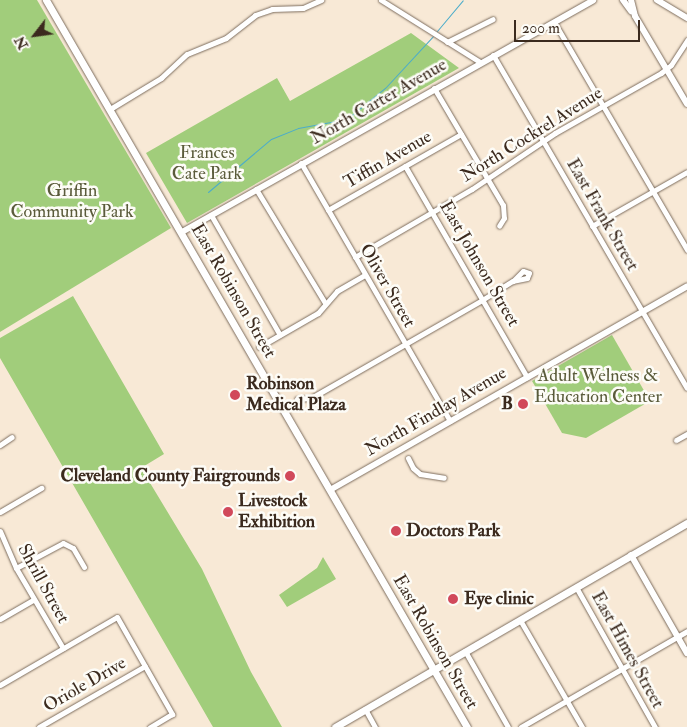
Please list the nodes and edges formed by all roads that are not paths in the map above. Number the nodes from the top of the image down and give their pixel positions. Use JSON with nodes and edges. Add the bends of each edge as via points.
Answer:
{"nodes":[{"id":1,"x":46,"y":0,"type":"edge"},
{"id":2,"x":321,"y":0,"type":"edge"},
{"id":3,"x":381,"y":0,"type":"edge"},
{"id":4,"x":387,"y":0,"type":"edge"},
{"id":5,"x":593,"y":0,"type":"edge"},
{"id":6,"x":623,"y":0,"type":"edge"},
{"id":7,"x":631,"y":0,"type":"edge"},
{"id":8,"x":658,"y":0,"type":"edge"},
{"id":9,"x":391,"y":7,"type":"junction"},
{"id":10,"x":635,"y":16,"type":"junction"},
{"id":11,"x":687,"y":18,"type":"edge"},
{"id":12,"x":493,"y":19,"type":"dead end"},
{"id":13,"x":554,"y":22,"type":"junction"},
{"id":14,"x":687,"y":40,"type":"edge"},
{"id":15,"x":447,"y":42,"type":"junction"},
{"id":16,"x":493,"y":55,"type":"junction"},
{"id":17,"x":480,"y":62,"type":"junction"},
{"id":18,"x":666,"y":69,"type":"junction"},
{"id":19,"x":434,"y":88,"type":"junction"},
{"id":20,"x":687,"y":104,"type":"edge"},
{"id":21,"x":604,"y":106,"type":"junction"},
{"id":22,"x":110,"y":109,"type":"junction"},
{"id":23,"x":461,"y":134,"type":"junction"},
{"id":24,"x":544,"y":141,"type":"junction"},
{"id":25,"x":301,"y":163,"type":"junction"},
{"id":26,"x":405,"y":166,"type":"junction"},
{"id":27,"x":687,"y":172,"type":"edge"},
{"id":28,"x":487,"y":179,"type":"junction"},
{"id":29,"x":256,"y":189,"type":"junction"},
{"id":30,"x":653,"y":191,"type":"junction"},
{"id":31,"x":328,"y":210,"type":"junction"},
{"id":32,"x":431,"y":213,"type":"junction"},
{"id":33,"x":211,"y":215,"type":"junction"},
{"id":34,"x":499,"y":226,"type":"dead end"},
{"id":35,"x":592,"y":226,"type":"junction"},
{"id":36,"x":182,"y":232,"type":"junction"},
{"id":37,"x":687,"y":250,"type":"edge"},
{"id":38,"x":354,"y":257,"type":"junction"},
{"id":39,"x":365,"y":275,"type":"junction"},
{"id":40,"x":514,"y":281,"type":"dead end"},
{"id":41,"x":687,"y":286,"type":"edge"},
{"id":42,"x":482,"y":300,"type":"junction"},
{"id":43,"x":325,"y":303,"type":"junction"},
{"id":44,"x":642,"y":311,"type":"junction"},
{"id":45,"x":280,"y":335,"type":"junction"},
{"id":46,"x":405,"y":344,"type":"junction"},
{"id":47,"x":259,"y":347,"type":"dead end"},
{"id":48,"x":527,"y":377,"type":"junction"},
{"id":49,"x":687,"y":388,"type":"edge"},
{"id":50,"x":297,"y":399,"type":"dead end"},
{"id":51,"x":450,"y":421,"type":"junction"},
{"id":52,"x":687,"y":434,"type":"edge"},
{"id":53,"x":12,"y":437,"type":"dead end"},
{"id":54,"x":676,"y":440,"type":"dead end"},
{"id":55,"x":0,"y":445,"type":"edge"},
{"id":56,"x":408,"y":458,"type":"dead end"},
{"id":57,"x":444,"y":478,"type":"dead end"},
{"id":58,"x":41,"y":488,"type":"dead end"},
{"id":59,"x":330,"y":490,"type":"junction"},
{"id":60,"x":0,"y":512,"type":"edge"},
{"id":61,"x":687,"y":523,"type":"edge"},
{"id":62,"x":0,"y":532,"type":"edge"},
{"id":63,"x":631,"y":556,"type":"junction"},
{"id":64,"x":84,"y":567,"type":"dead end"},
{"id":65,"x":16,"y":568,"type":"junction"},
{"id":66,"x":576,"y":587,"type":"junction"},
{"id":67,"x":34,"y":599,"type":"junction"},
{"id":68,"x":0,"y":618,"type":"edge"},
{"id":69,"x":520,"y":620,"type":"junction"},
{"id":70,"x":687,"y":631,"type":"edge"},
{"id":71,"x":677,"y":636,"type":"junction"},
{"id":72,"x":63,"y":648,"type":"junction"},
{"id":73,"x":465,"y":651,"type":"junction"},
{"id":74,"x":687,"y":653,"type":"edge"},
{"id":75,"x":144,"y":666,"type":"junction"},
{"id":76,"x":434,"y":668,"type":"junction"},
{"id":77,"x":621,"y":669,"type":"junction"},
{"id":78,"x":0,"y":685,"type":"edge"},
{"id":79,"x":566,"y":701,"type":"junction"},
{"id":80,"x":364,"y":709,"type":"junction"},
{"id":81,"x":39,"y":727,"type":"edge"},
{"id":82,"x":150,"y":727,"type":"edge"},
{"id":83,"x":335,"y":727,"type":"edge"},
{"id":84,"x":374,"y":727,"type":"edge"},
{"id":85,"x":467,"y":727,"type":"edge"},
{"id":86,"x":508,"y":727,"type":"edge"},
{"id":87,"x":521,"y":727,"type":"edge"},
{"id":88,"x":582,"y":727,"type":"edge"},
{"id":89,"x":655,"y":727,"type":"edge"}],
"edges":[{"from":1,"to":22,"type":"main road","name":"East Robinson Street"},
{"from":2,"to":22,"type":"street","via":[[303,8],[272,9],[255,14],[226,38],[187,54],[161,78]]},
{"from":3,"to":9,"type":"street"},
{"from":4,"to":9,"type":"street"},
{"from":5,"to":13,"type":"street","name":"North Carter Avenue"},
{"from":6,"to":10,"type":"street"},
{"from":7,"to":10,"type":"street"},
{"from":8,"to":11,"type":"street"},
{"from":9,"to":15,"type":"street"},
{"from":10,"to":18,"type":"street"},
{"from":12,"to":15,"type":"street"},
{"from":13,"to":16,"type":"street","name":"North Carter Avenue"},
{"from":13,"to":21,"type":"street"},
{"from":14,"to":18,"type":"street","name":"North Cockrel Avenue"},
{"from":15,"to":17,"type":"street"},
{"from":16,"to":17,"type":"street","name":"North Carter Avenue"},
{"from":16,"to":24,"type":"street","name":"East Frank Street"},
{"from":17,"to":19,"type":"street","name":"North Carter Avenue"},
{"from":18,"to":20,"type":"street"},
{"from":18,"to":21,"type":"street","name":"North Cockrel Avenue"},
{"from":19,"to":23,"type":"street"},
{"from":19,"to":25,"type":"street","name":"North Carter Avenue"},
{"from":21,"to":24,"type":"street","name":"North Cockrel Avenue"},
{"from":21,"to":30,"type":"street"},
{"from":22,"to":36,"type":"main road","name":"East Robinson Street"},
{"from":23,"to":26,"type":"street","name":"Tiffin Avenue"},
{"from":23,"to":28,"type":"street"},
{"from":24,"to":28,"type":"street","name":"North Cockrel Avenue"},
{"from":24,"to":35,"type":"street","name":"East Frank Street"},
{"from":25,"to":29,"type":"street","name":"North Carter Avenue"},
{"from":25,"to":31,"type":"street","name":"Oliver Street"},
{"from":26,"to":31,"type":"street","name":"Tiffin Avenue"},
{"from":26,"to":32,"type":"street","name":"East Johnson Street"},
{"from":27,"to":30,"type":"street"},
{"from":28,"to":32,"type":"street","name":"North Cockrel Avenue"},
{"from":28,"to":34,"type":"street","via":[[504,208],[504,218]]},
{"from":29,"to":33,"type":"street","name":"North Carter Avenue"},
{"from":29,"to":43,"type":"street"},
{"from":30,"to":35,"type":"street"},
{"from":30,"to":37,"type":"street"},
{"from":31,"to":38,"type":"street","name":"Oliver Street"},
{"from":32,"to":38,"type":"street","name":"North Cockrel Avenue"},
{"from":32,"to":42,"type":"street","name":"East Johnson Street"},
{"from":33,"to":36,"type":"street","name":"North Carter Avenue"},
{"from":33,"to":45,"type":"street"},
{"from":35,"to":44,"type":"street","name":"East Frank Street"},
{"from":36,"to":59,"type":"main road","name":"East Robinson Street"},
{"from":38,"to":39,"type":"street","name":"Oliver Street"},
{"from":39,"to":43,"type":"street","via":[[337,291]]},
{"from":39,"to":46,"type":"street","name":"Oliver Street"},
{"from":40,"to":42,"type":"street"},
{"from":41,"to":44,"type":"street","name":"North Findlay Avenue"},
{"from":42,"to":46,"type":"street"},
{"from":42,"to":48,"type":"street","name":"East Johnson Street"},
{"from":43,"to":45,"type":"street","via":[[318,313]]},
{"from":44,"to":48,"type":"street","name":"North Findlay Avenue"},
{"from":44,"to":49,"type":"street","name":"East Frank Street"},
{"from":45,"to":47,"type":"street"},
{"from":46,"to":50,"type":"street","via":[[311,398]]},
{"from":46,"to":51,"type":"street","name":"Oliver Street"},
{"from":48,"to":51,"type":"street","name":"North Findlay Avenue"},
{"from":51,"to":59,"type":"street","name":"North Findlay Avenue"},
{"from":52,"to":54,"type":"street"},
{"from":53,"to":55,"type":"street"},
{"from":56,"to":57,"type":"street","via":[[420,474]]},
{"from":58,"to":60,"type":"street"},
{"from":59,"to":76,"type":"main road","name":"East Robinson Street"},
{"from":61,"to":63,"type":"main road"},
{"from":62,"to":65,"type":"street","name":"Shrill Street"},
{"from":63,"to":66,"type":"main road"},
{"from":63,"to":71,"type":"street"},
{"from":64,"to":65,"type":"street","via":[[72,548],[63,543]]},
{"from":65,"to":67,"type":"street","name":"Shrill Street"},
{"from":66,"to":69,"type":"main road"},
{"from":66,"to":77,"type":"street","name":"East Himes Street"},
{"from":67,"to":68,"type":"street"},
{"from":67,"to":72,"type":"street","name":"Shrill Street"},
{"from":69,"to":73,"type":"main road"},
{"from":69,"to":79,"type":"street"},
{"from":70,"to":71,"type":"street"},
{"from":71,"to":74,"type":"street"},
{"from":71,"to":77,"type":"street"},
{"from":72,"to":75,"type":"street","via":[[117,617]]},
{"from":72,"to":78,"type":"street"},
{"from":73,"to":76,"type":"main road"},
{"from":73,"to":86,"type":"street"},
{"from":75,"to":81,"type":"street","name":"Oriole Drive"},
{"from":75,"to":82,"type":"street","via":[[172,714]]},
{"from":76,"to":80,"type":"main road"},
{"from":76,"to":85,"type":"main road","name":"East Robinson Street"},
{"from":77,"to":79,"type":"street"},
{"from":77,"to":89,"type":"street","name":"East Himes Street"},
{"from":79,"to":87,"type":"street"},
{"from":79,"to":88,"type":"street"},
{"from":80,"to":83,"type":"main road"},
{"from":80,"to":84,"type":"street"}]}
